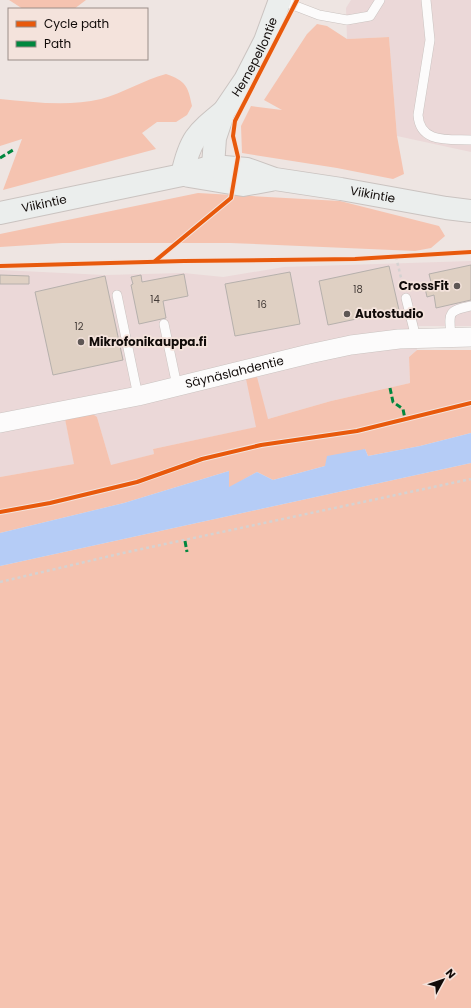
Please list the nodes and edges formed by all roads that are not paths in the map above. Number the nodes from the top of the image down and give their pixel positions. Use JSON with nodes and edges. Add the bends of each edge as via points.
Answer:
{"nodes":[{"id":1,"x":280,"y":0,"type":"edge"},
{"id":2,"x":380,"y":0,"type":"edge"},
{"id":3,"x":426,"y":0,"type":"edge"},
{"id":4,"x":224,"y":111,"type":"junction"},
{"id":5,"x":471,"y":140,"type":"edge"},
{"id":6,"x":213,"y":166,"type":"junction"},
{"id":7,"x":182,"y":175,"type":"junction"},
{"id":8,"x":275,"y":179,"type":"junction"},
{"id":9,"x":471,"y":211,"type":"edge"},
{"id":10,"x":0,"y":213,"type":"edge"},
{"id":11,"x":117,"y":295,"type":"dead end"},
{"id":12,"x":406,"y":298,"type":"road end"},
{"id":13,"x":471,"y":306,"type":"edge"},
{"id":14,"x":164,"y":324,"type":"dead end"},
{"id":15,"x":451,"y":336,"type":"junction"},
{"id":16,"x":471,"y":337,"type":"edge"},
{"id":17,"x":416,"y":338,"type":"junction"},
{"id":18,"x":177,"y":386,"type":"junction"},
{"id":19,"x":138,"y":396,"type":"junction"},
{"id":20,"x":0,"y":423,"type":"edge"}],
"edges":[{"from":1,"to":2,"type":"lane","via":[[319,15],[347,20],[370,16]]},
{"from":1,"to":4,"type":"main road","name":"Hernepellontie","via":[[265,41],[245,80]]},
{"from":3,"to":5,"type":"lane","via":[[430,40],[418,125],[429,136]]},
{"from":4,"to":6,"type":"main road","name":"Hernepellontie","via":[[215,138]]},
{"from":4,"to":7,"type":"main road","name":"Hernepellontie","via":[[200,131],[187,151]]},
{"from":6,"to":7,"type":"main road","name":"Viikintie"},
{"from":6,"to":8,"type":"main road","name":"Viikintie","via":[[247,170]]},
{"from":7,"to":8,"type":"main road","name":"Viikintie","via":[[243,185]]},
{"from":7,"to":10,"type":"main road","name":"Viikintie"},
{"from":8,"to":9,"type":"main road","name":"Viikintie"},
{"from":11,"to":19,"type":"lane"},
{"from":12,"to":17,"type":"lane"},
{"from":13,"to":15,"type":"lane","via":[[451,312]]},
{"from":14,"to":18,"type":"lane"},
{"from":15,"to":16,"type":"street","name":"Säynäslahdentie"},
{"from":15,"to":17,"type":"street","name":"Säynäslahdentie"},
{"from":17,"to":18,"type":"street","name":"Säynäslahdentie","via":[[351,345]]},
{"from":18,"to":19,"type":"street","name":"Säynäslahdentie"},
{"from":19,"to":20,"type":"street","name":"Säynäslahdentie"}]}
